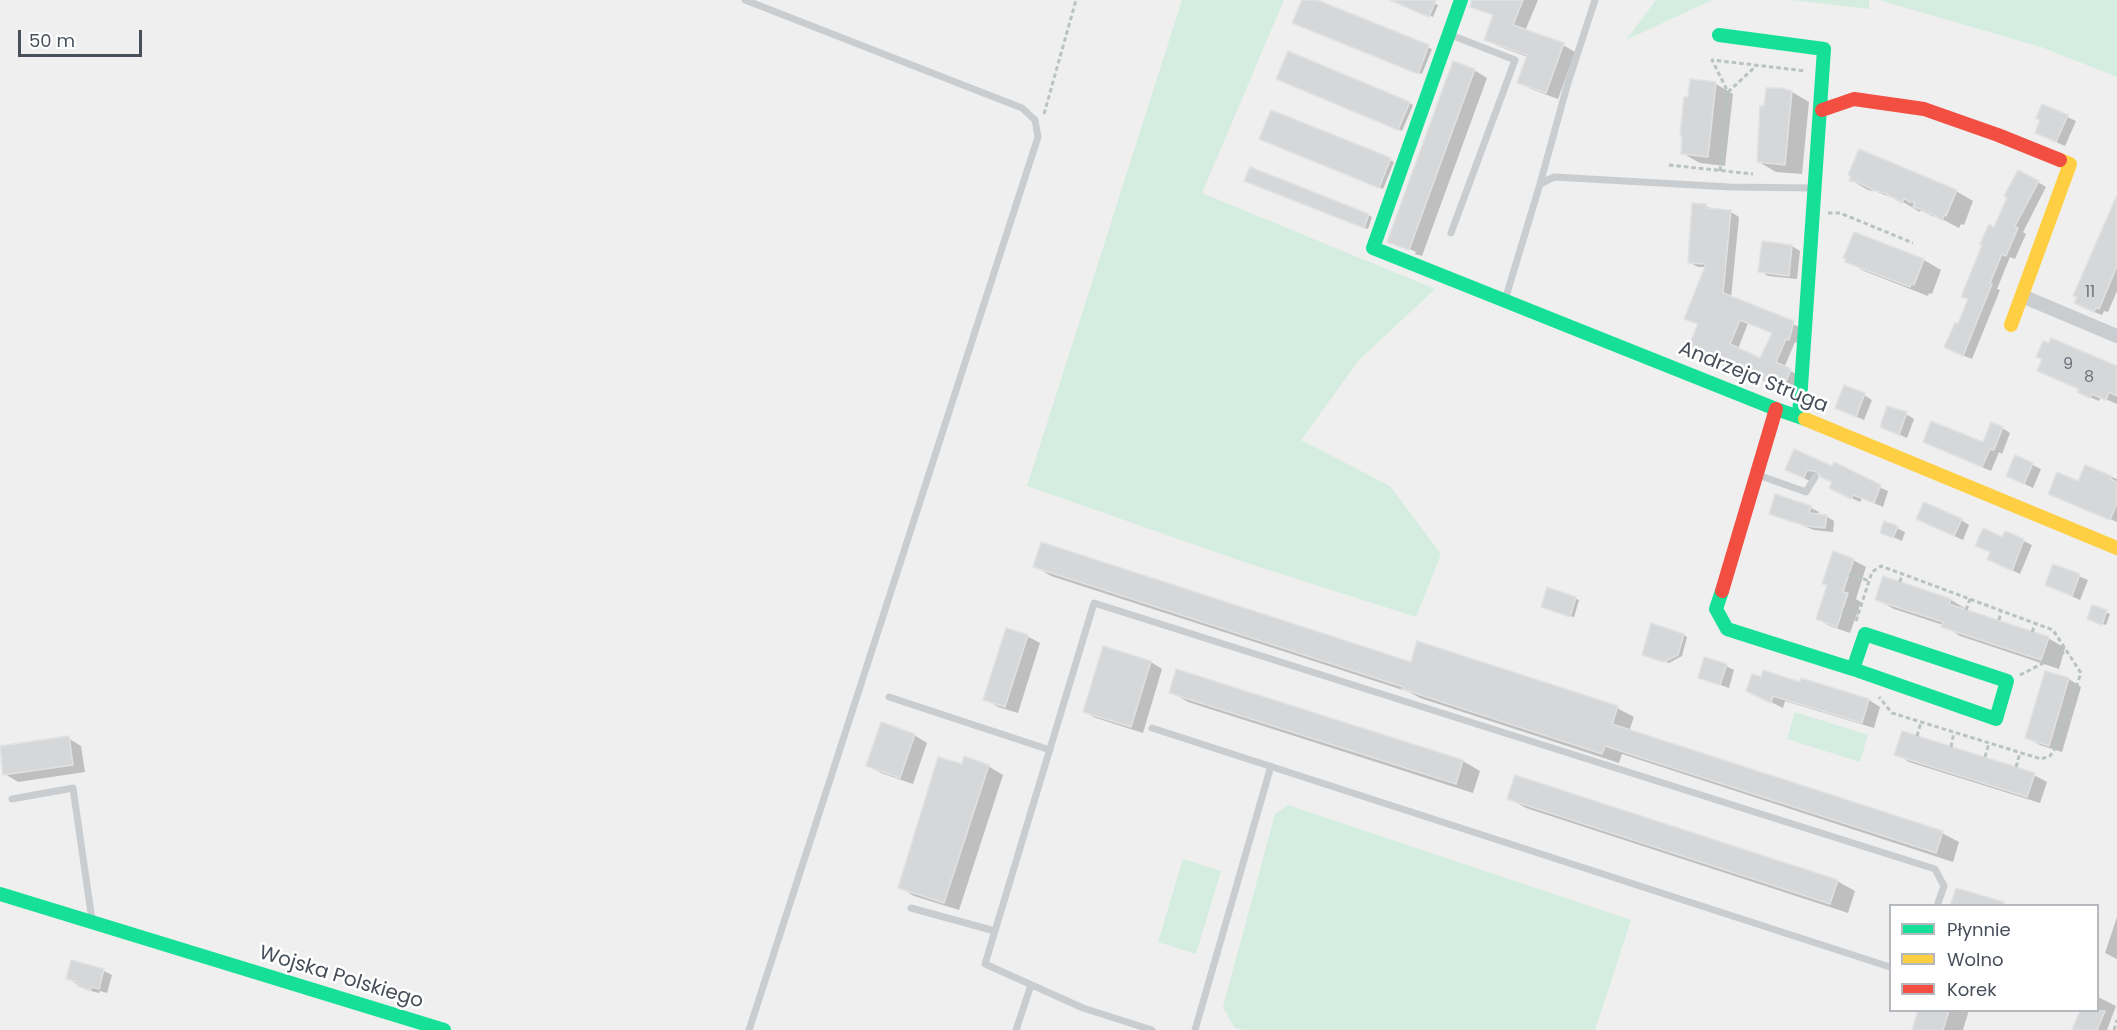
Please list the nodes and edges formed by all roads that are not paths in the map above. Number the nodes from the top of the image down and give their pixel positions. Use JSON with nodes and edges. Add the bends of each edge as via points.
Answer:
{"nodes":[{"id":1,"x":746,"y":0,"type":"edge"},
{"id":2,"x":1461,"y":0,"type":"edge"},
{"id":3,"x":1595,"y":0,"type":"edge"},
{"id":4,"x":1449,"y":34,"type":"junction"},
{"id":5,"x":1719,"y":35,"type":"dead end"},
{"id":6,"x":1822,"y":110,"type":"junction"},
{"id":7,"x":1540,"y":184,"type":"junction"},
{"id":8,"x":1816,"y":189,"type":"junction"},
{"id":9,"x":1451,"y":233,"type":"dead end"},
{"id":10,"x":2022,"y":296,"type":"junction"},
{"id":11,"x":1505,"y":300,"type":"junction"},
{"id":12,"x":2011,"y":325,"type":"dead end"},
{"id":13,"x":2117,"y":336,"type":"edge"},
{"id":14,"x":1776,"y":409,"type":"junction"},
{"id":15,"x":1799,"y":416,"type":"junction"},
{"id":16,"x":1755,"y":474,"type":"junction"},
{"id":17,"x":1815,"y":477,"type":"dead end"},
{"id":18,"x":2117,"y":548,"type":"edge"},
{"id":19,"x":1853,"y":669,"type":"junction"},
{"id":20,"x":890,"y":697,"type":"dead end"},
{"id":21,"x":1152,"y":728,"type":"dead end"},
{"id":22,"x":1050,"y":750,"type":"junction"},
{"id":23,"x":1271,"y":766,"type":"junction"},
{"id":24,"x":12,"y":799,"type":"dead end"},
{"id":25,"x":0,"y":894,"type":"edge"},
{"id":26,"x":1938,"y":904,"type":"edge"},
{"id":27,"x":911,"y":908,"type":"dead end"},
{"id":28,"x":92,"y":922,"type":"junction"},
{"id":29,"x":995,"y":931,"type":"junction"},
{"id":30,"x":1889,"y":967,"type":"edge"},
{"id":31,"x":1031,"y":985,"type":"junction"},
{"id":32,"x":444,"y":1030,"type":"edge"},
{"id":33,"x":749,"y":1030,"type":"edge"},
{"id":34,"x":1016,"y":1030,"type":"edge"},
{"id":35,"x":1152,"y":1030,"type":"edge"},
{"id":36,"x":1195,"y":1030,"type":"edge"}],
"edges":[{"from":1,"to":33,"type":"lane","via":[[1022,108],[1035,120],[1038,137]]},
{"from":2,"to":4,"type":"street"},
{"from":3,"to":7,"type":"lane"},
{"from":4,"to":9,"type":"lane","via":[[1515,60]]},
{"from":4,"to":11,"type":"street","name":"Andrzeja Struga","via":[[1373,248]]},
{"from":5,"to":6,"type":"street","via":[[1824,49]]},
{"from":6,"to":8,"type":"street"},
{"from":6,"to":10,"type":"street","via":[[1854,99],[1924,109],[2070,164]]},
{"from":7,"to":8,"type":"lane","via":[[1554,177]]},
{"from":7,"to":11,"type":"lane"},
{"from":8,"to":15,"type":"street"},
{"from":10,"to":12,"type":"street"},
{"from":10,"to":13,"type":"street"},
{"from":11,"to":14,"type":"street","name":"Andrzeja Struga"},
{"from":14,"to":15,"type":"street","name":"Andrzeja Struga"},
{"from":14,"to":16,"type":"street"},
{"from":15,"to":18,"type":"street","name":"Andrzeja Struga"},
{"from":16,"to":17,"type":"lane","via":[[1806,492]]},
{"from":16,"to":19,"type":"street","via":[[1716,609],[1727,628]]},
{"from":19,"to":19,"type":"street","via":[[1864,634],[2007,681],[1995,719]]},
{"from":20,"to":22,"type":"lane"},
{"from":21,"to":23,"type":"lane"},
{"from":22,"to":26,"type":"lane","via":[[1094,603],[1935,869],[1944,886]]},
{"from":22,"to":29,"type":"lane"},
{"from":23,"to":30,"type":"lane"},
{"from":23,"to":36,"type":"lane"},
{"from":24,"to":28,"type":"lane","via":[[73,788]]},
{"from":25,"to":28,"type":"street","name":"Wojska Polskiego"},
{"from":27,"to":29,"type":"lane"},
{"from":28,"to":32,"type":"street","name":"Wojska Polskiego"},
{"from":29,"to":31,"type":"lane","via":[[985,964]]},
{"from":31,"to":34,"type":"lane"},
{"from":31,"to":35,"type":"lane","via":[[1083,1008]]}]}
